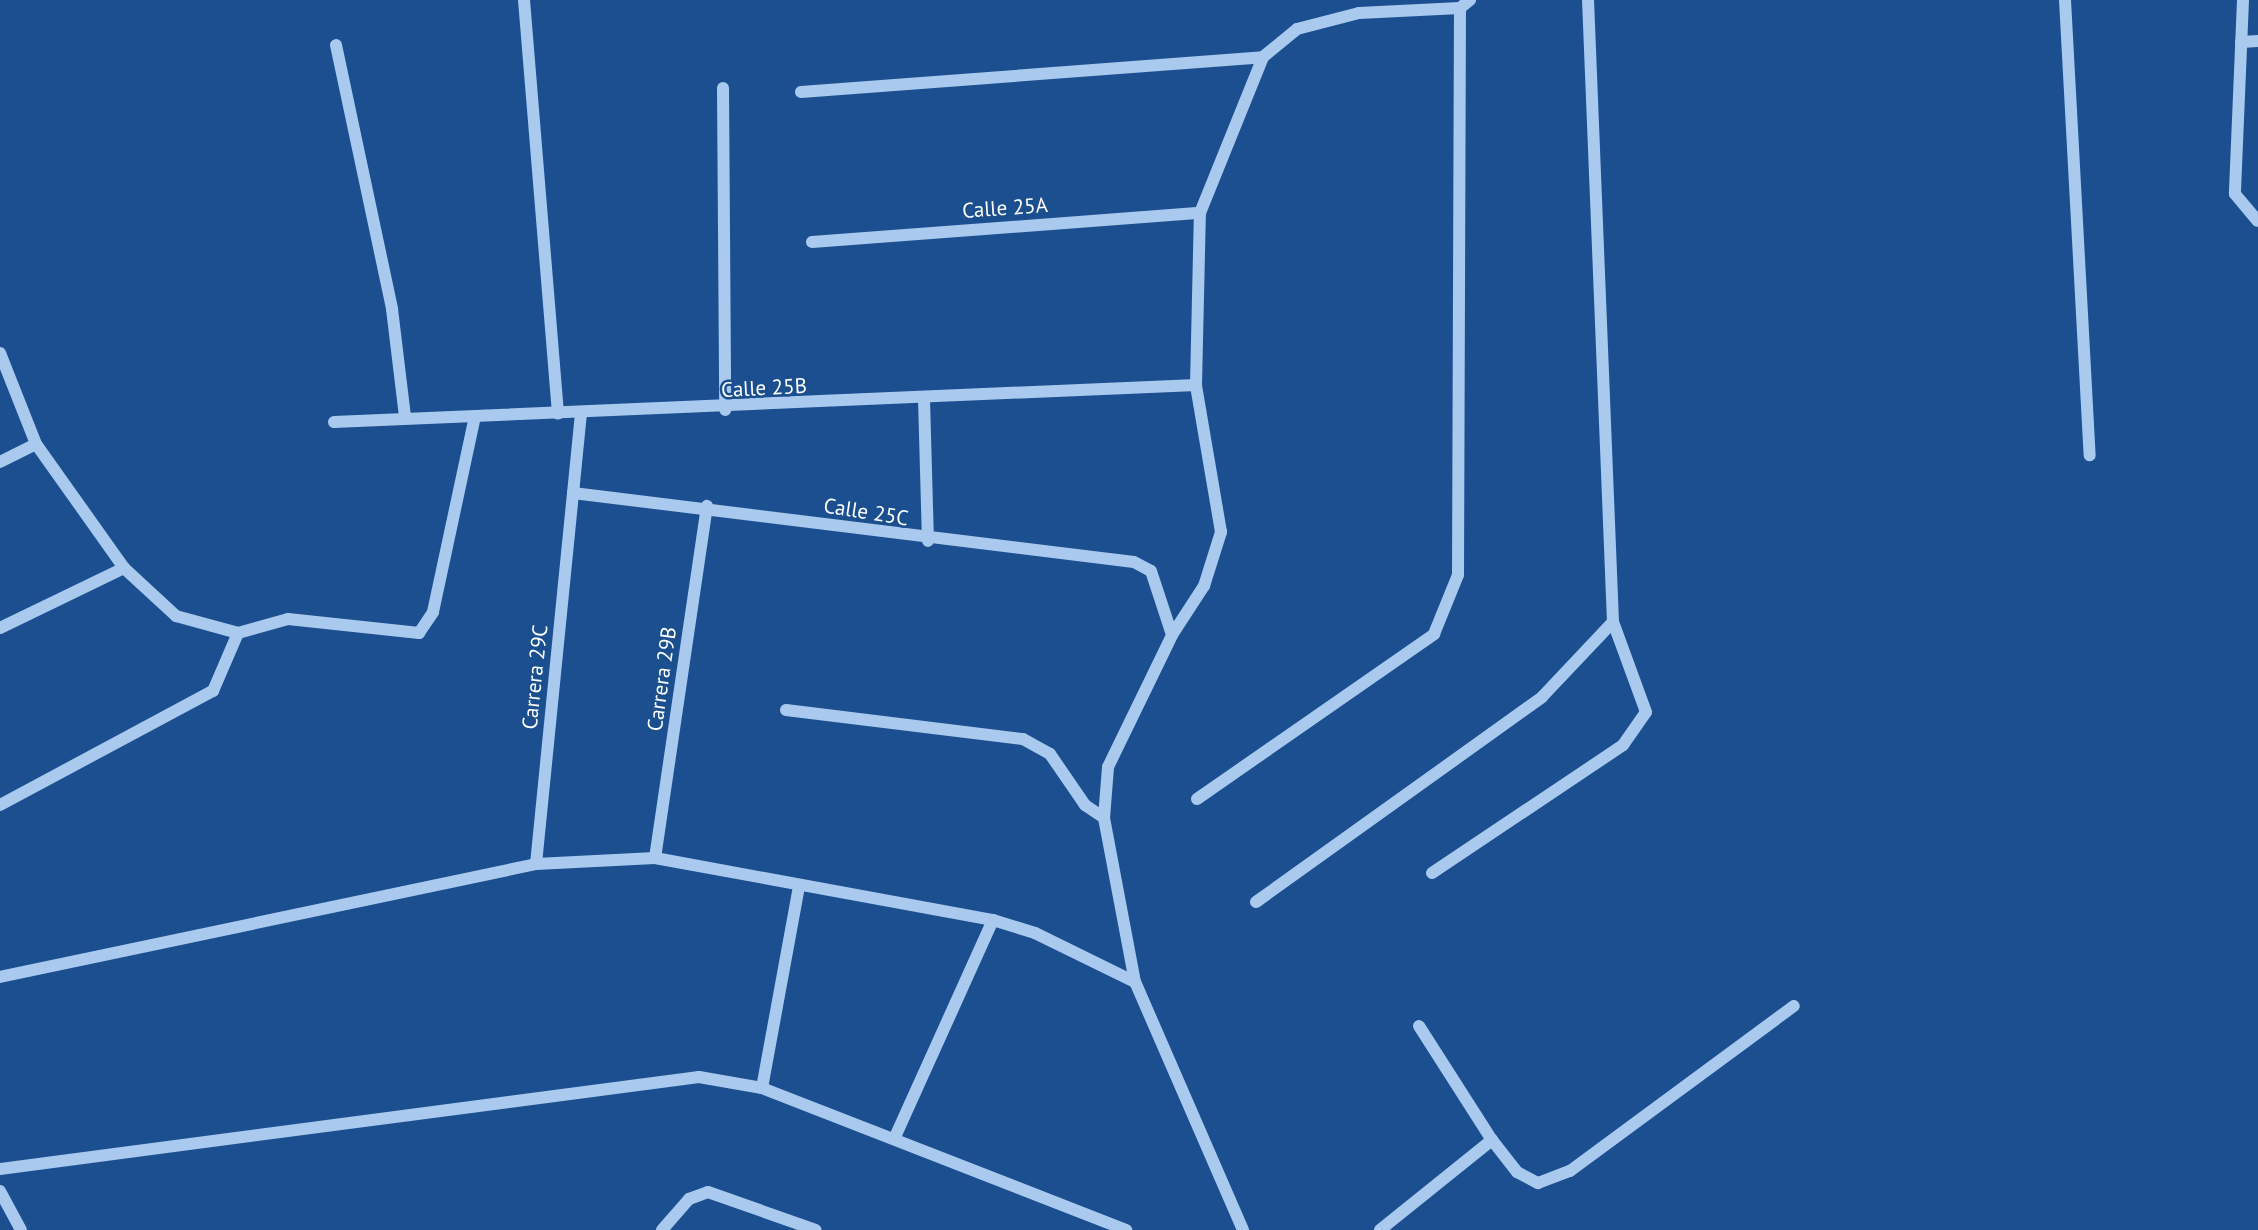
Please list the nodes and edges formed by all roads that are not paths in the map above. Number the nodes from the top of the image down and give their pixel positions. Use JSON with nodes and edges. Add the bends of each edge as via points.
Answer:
{"nodes":[{"id":1,"x":524,"y":0,"type":"edge"},
{"id":2,"x":1588,"y":0,"type":"edge"},
{"id":3,"x":2065,"y":0,"type":"edge"},
{"id":4,"x":2243,"y":0,"type":"edge"},
{"id":5,"x":1465,"y":4,"type":"edge"},
{"id":6,"x":2258,"y":41,"type":"edge"},
{"id":7,"x":2241,"y":42,"type":"junction"},
{"id":8,"x":336,"y":46,"type":"dead end"},
{"id":9,"x":1263,"y":57,"type":"junction"},
{"id":10,"x":723,"y":88,"type":"dead end"},
{"id":11,"x":801,"y":92,"type":"dead end"},
{"id":12,"x":1200,"y":213,"type":"junction"},
{"id":13,"x":2258,"y":221,"type":"edge"},
{"id":14,"x":812,"y":242,"type":"dead end"},
{"id":15,"x":0,"y":353,"type":"edge"},
{"id":16,"x":1196,"y":385,"type":"junction"},
{"id":17,"x":923,"y":399,"type":"junction"},
{"id":18,"x":725,"y":410,"type":"junction"},
{"id":19,"x":582,"y":414,"type":"junction"},
{"id":20,"x":558,"y":415,"type":"junction"},
{"id":21,"x":405,"y":416,"type":"junction"},
{"id":22,"x":475,"y":416,"type":"junction"},
{"id":23,"x":334,"y":422,"type":"dead end"},
{"id":24,"x":36,"y":444,"type":"junction"},
{"id":25,"x":2090,"y":455,"type":"dead end"},
{"id":26,"x":0,"y":461,"type":"edge"},
{"id":27,"x":573,"y":493,"type":"junction"},
{"id":28,"x":707,"y":506,"type":"junction"},
{"id":29,"x":928,"y":541,"type":"junction"},
{"id":30,"x":124,"y":568,"type":"junction"},
{"id":31,"x":1613,"y":622,"type":"junction"},
{"id":32,"x":0,"y":628,"type":"edge"},
{"id":33,"x":238,"y":633,"type":"junction"},
{"id":34,"x":1172,"y":635,"type":"junction"},
{"id":35,"x":786,"y":710,"type":"dead end"},
{"id":36,"x":1197,"y":799,"type":"dead end"},
{"id":37,"x":0,"y":804,"type":"edge"},
{"id":38,"x":1104,"y":818,"type":"junction"},
{"id":39,"x":655,"y":858,"type":"junction"},
{"id":40,"x":536,"y":864,"type":"junction"},
{"id":41,"x":1432,"y":873,"type":"dead end"},
{"id":42,"x":799,"y":886,"type":"junction"},
{"id":43,"x":1256,"y":902,"type":"dead end"},
{"id":44,"x":993,"y":920,"type":"junction"},
{"id":45,"x":0,"y":977,"type":"edge"},
{"id":46,"x":1135,"y":982,"type":"junction"},
{"id":47,"x":1794,"y":1006,"type":"dead end"},
{"id":48,"x":1419,"y":1026,"type":"dead end"},
{"id":49,"x":762,"y":1088,"type":"junction"},
{"id":50,"x":895,"y":1137,"type":"junction"},
{"id":51,"x":1492,"y":1140,"type":"junction"},
{"id":52,"x":0,"y":1169,"type":"edge"},
{"id":53,"x":0,"y":1191,"type":"edge"},
{"id":54,"x":1398,"y":1225,"type":"edge"},
{"id":55,"x":21,"y":1230,"type":"edge"},
{"id":56,"x":662,"y":1230,"type":"edge"},
{"id":57,"x":816,"y":1230,"type":"edge"},
{"id":58,"x":1126,"y":1230,"type":"edge"},
{"id":59,"x":1242,"y":1230,"type":"edge"},
{"id":60,"x":1380,"y":1230,"type":"edge"}],
"edges":[{"from":1,"to":20,"type":"street"},
{"from":2,"to":31,"type":"street"},
{"from":3,"to":25,"type":"street"},
{"from":4,"to":7,"type":"street"},
{"from":5,"to":9,"type":"street","via":[[1359,13],[1297,29]]},
{"from":5,"to":36,"type":"street","via":[[1458,575],[1434,634]]},
{"from":6,"to":7,"type":"street"},
{"from":7,"to":13,"type":"street","via":[[2235,194]]},
{"from":8,"to":21,"type":"street","via":[[392,309]]},
{"from":9,"to":11,"type":"street"},
{"from":9,"to":12,"type":"street"},
{"from":10,"to":18,"type":"street"},
{"from":12,"to":14,"type":"street","name":"Calle 25A"},
{"from":12,"to":16,"type":"street"},
{"from":15,"to":24,"type":"street"},
{"from":16,"to":17,"type":"street","name":"Calle 25B"},
{"from":16,"to":34,"type":"street","via":[[1221,532],[1204,586]]},
{"from":17,"to":18,"type":"street","name":"Calle 25B"},
{"from":17,"to":29,"type":"street"},
{"from":18,"to":19,"type":"street","name":"Calle 25B"},
{"from":19,"to":20,"type":"street","name":"Calle 25B"},
{"from":19,"to":27,"type":"street","name":"Carrera 29C"},
{"from":20,"to":22,"type":"street","name":"Calle 25B"},
{"from":21,"to":22,"type":"street","name":"Calle 25B"},
{"from":21,"to":23,"type":"street","name":"Calle 25B"},
{"from":22,"to":33,"type":"street","via":[[433,612],[419,633],[288,618]]},
{"from":24,"to":26,"type":"street"},
{"from":24,"to":30,"type":"street"},
{"from":27,"to":28,"type":"street","name":"Calle 25C"},
{"from":27,"to":40,"type":"street","name":"Carrera 29C"},
{"from":28,"to":29,"type":"street","name":"Calle 25C"},
{"from":28,"to":39,"type":"street","name":"Carrera 29B"},
{"from":29,"to":34,"type":"street","name":"Calle 25C","via":[[1134,562],[1151,571]]},
{"from":30,"to":32,"type":"street"},
{"from":30,"to":33,"type":"street","via":[[176,616]]},
{"from":31,"to":41,"type":"street","via":[[1646,712],[1639,723],[1623,745]]},
{"from":31,"to":43,"type":"street","via":[[1542,696]]},
{"from":33,"to":37,"type":"street","via":[[213,691]]},
{"from":34,"to":38,"type":"street","via":[[1108,767]]},
{"from":35,"to":38,"type":"street","via":[[1023,739],[1050,754],[1085,805]]},
{"from":38,"to":46,"type":"street"},
{"from":39,"to":40,"type":"street"},
{"from":39,"to":42,"type":"street"},
{"from":40,"to":45,"type":"street"},
{"from":42,"to":44,"type":"street"},
{"from":42,"to":49,"type":"street"},
{"from":44,"to":46,"type":"street","via":[[1035,933]]},
{"from":44,"to":50,"type":"street"},
{"from":46,"to":59,"type":"street"},
{"from":47,"to":51,"type":"street","via":[[1570,1171],[1538,1183],[1517,1172]]},
{"from":48,"to":51,"type":"street"},
{"from":49,"to":50,"type":"street"},
{"from":49,"to":52,"type":"street","via":[[699,1077]]},
{"from":50,"to":58,"type":"street"},
{"from":51,"to":54,"type":"street"},
{"from":53,"to":55,"type":"street"},
{"from":54,"to":60,"type":"street"},
{"from":56,"to":57,"type":"street","via":[[688,1199],[708,1192]]}]}
